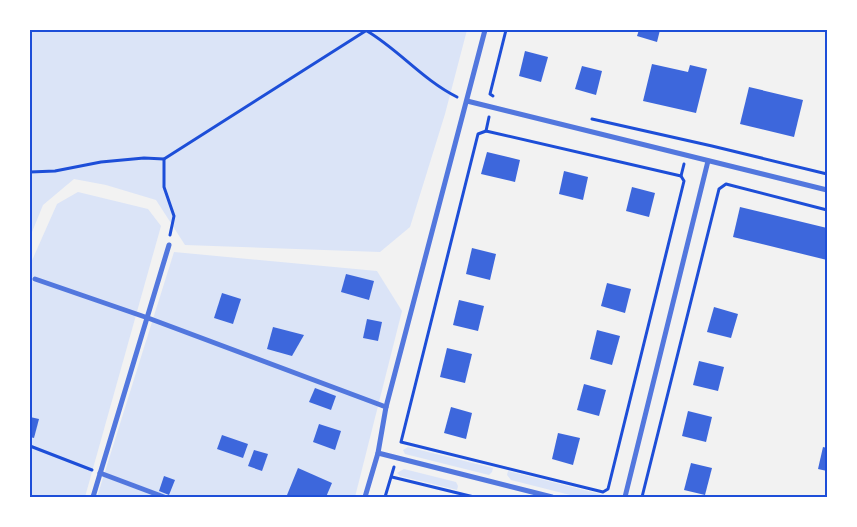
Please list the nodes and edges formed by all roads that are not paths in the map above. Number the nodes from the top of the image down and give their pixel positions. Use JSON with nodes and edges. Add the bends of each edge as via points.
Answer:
{"nodes":[{"id":1,"x":485,"y":30,"type":"edge"},
{"id":2,"x":467,"y":101,"type":"junction"},
{"id":3,"x":708,"y":161,"type":"junction"},
{"id":4,"x":827,"y":190,"type":"edge"},
{"id":5,"x":168,"y":245,"type":"road end"},
{"id":6,"x":35,"y":279,"type":"dead end"},
{"id":7,"x":148,"y":318,"type":"junction"},
{"id":8,"x":386,"y":407,"type":"junction"},
{"id":9,"x":378,"y":453,"type":"junction"},
{"id":10,"x":100,"y":474,"type":"junction"},
{"id":11,"x":93,"y":497,"type":"edge"},
{"id":12,"x":164,"y":497,"type":"edge"},
{"id":13,"x":365,"y":497,"type":"edge"},
{"id":14,"x":552,"y":497,"type":"edge"},
{"id":15,"x":624,"y":497,"type":"edge"}],
"edges":[{"from":1,"to":2,"type":"street"},
{"from":2,"to":3,"type":"street"},
{"from":2,"to":8,"type":"street"},
{"from":3,"to":4,"type":"street"},
{"from":3,"to":15,"type":"street"},
{"from":5,"to":7,"type":"street"},
{"from":6,"to":7,"type":"street"},
{"from":7,"to":8,"type":"street"},
{"from":7,"to":10,"type":"street"},
{"from":8,"to":9,"type":"street"},
{"from":9,"to":13,"type":"street"},
{"from":9,"to":14,"type":"street"},
{"from":10,"to":11,"type":"street"},
{"from":10,"to":12,"type":"street"}]}
